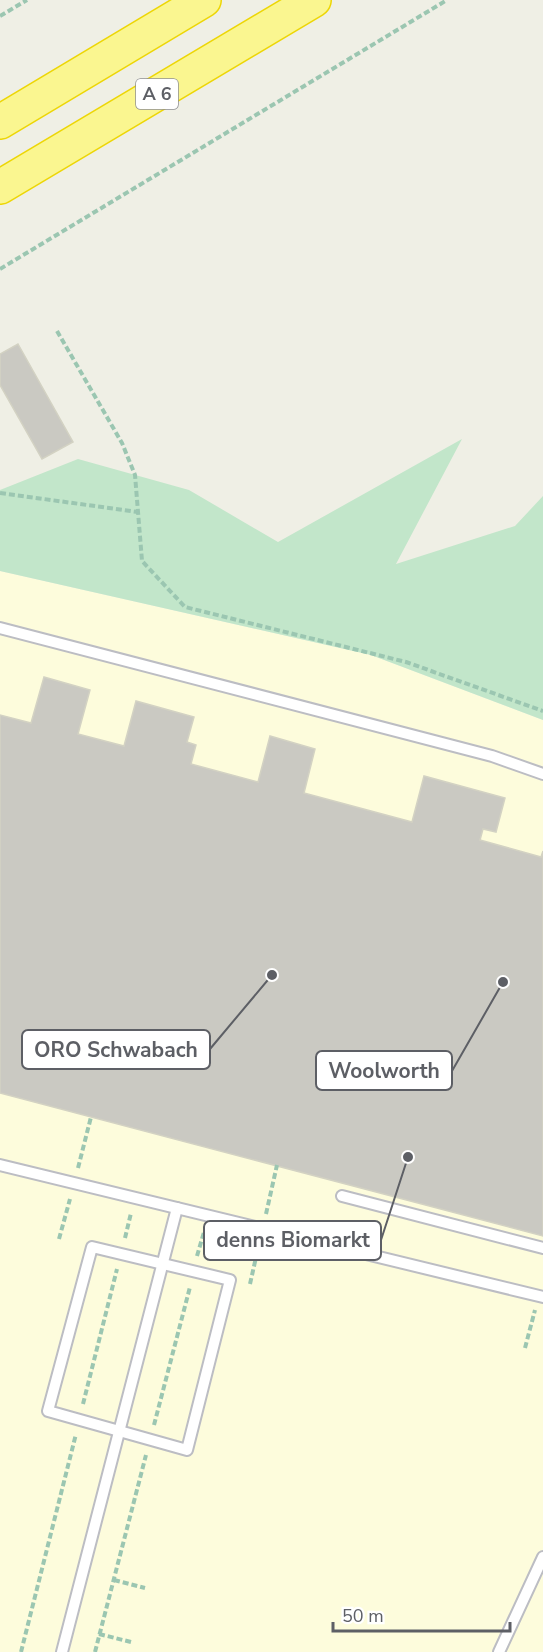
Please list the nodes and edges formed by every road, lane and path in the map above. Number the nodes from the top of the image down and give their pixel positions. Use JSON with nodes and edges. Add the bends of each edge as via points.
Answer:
{"nodes":[{"id":1,"x":27,"y":0,"type":"edge"},
{"id":2,"x":204,"y":0,"type":"edge"},
{"id":3,"x":314,"y":0,"type":"edge"},
{"id":4,"x":447,"y":0,"type":"edge"},
{"id":5,"x":0,"y":16,"type":"edge"},
{"id":6,"x":0,"y":122,"type":"edge"},
{"id":7,"x":0,"y":187,"type":"edge"},
{"id":8,"x":0,"y":269,"type":"edge"},
{"id":9,"x":57,"y":331,"type":"dead end"},
{"id":10,"x":0,"y":493,"type":"edge"},
{"id":11,"x":138,"y":512,"type":"junction"},
{"id":12,"x":0,"y":628,"type":"edge"},
{"id":13,"x":543,"y":711,"type":"edge"},
{"id":14,"x":543,"y":774,"type":"edge"},
{"id":15,"x":0,"y":1165,"type":"edge"},
{"id":16,"x":342,"y":1196,"type":"dead end"},
{"id":17,"x":177,"y":1208,"type":"junction"},
{"id":18,"x":543,"y":1248,"type":"edge"},
{"id":19,"x":163,"y":1264,"type":"junction"},
{"id":20,"x":543,"y":1297,"type":"edge"},
{"id":21,"x":120,"y":1432,"type":"junction"},
{"id":22,"x":543,"y":1557,"type":"edge"},
{"id":23,"x":114,"y":1580,"type":"dead end"},
{"id":24,"x":145,"y":1588,"type":"dead end"},
{"id":25,"x":99,"y":1634,"type":"dead end"},
{"id":26,"x":131,"y":1642,"type":"dead end"},
{"id":27,"x":62,"y":1652,"type":"edge"},
{"id":28,"x":499,"y":1652,"type":"edge"}],
"edges":[{"from":1,"to":5,"type":"path"},
{"from":2,"to":6,"type":"highway"},
{"from":3,"to":7,"type":"highway","number":"A 6"},
{"from":4,"to":8,"type":"path"},
{"from":9,"to":11,"type":"path","via":[[122,442],[135,475]]},
{"from":10,"to":11,"type":"path"},
{"from":11,"to":13,"type":"path","via":[[142,561],[185,607],[406,662]]},
{"from":12,"to":14,"type":"lane","via":[[492,756]]},
{"from":15,"to":17,"type":"lane"},
{"from":16,"to":18,"type":"lane"},
{"from":17,"to":19,"type":"lane"},
{"from":17,"to":20,"type":"lane"},
{"from":19,"to":21,"type":"lane"},
{"from":19,"to":21,"type":"lane","via":[[230,1280],[187,1450]]},
{"from":19,"to":21,"type":"lane","via":[[92,1247],[48,1411]]},
{"from":21,"to":27,"type":"lane"},
{"from":22,"to":28,"type":"lane"},
{"from":23,"to":24,"type":"path"},
{"from":25,"to":26,"type":"path"}]}
